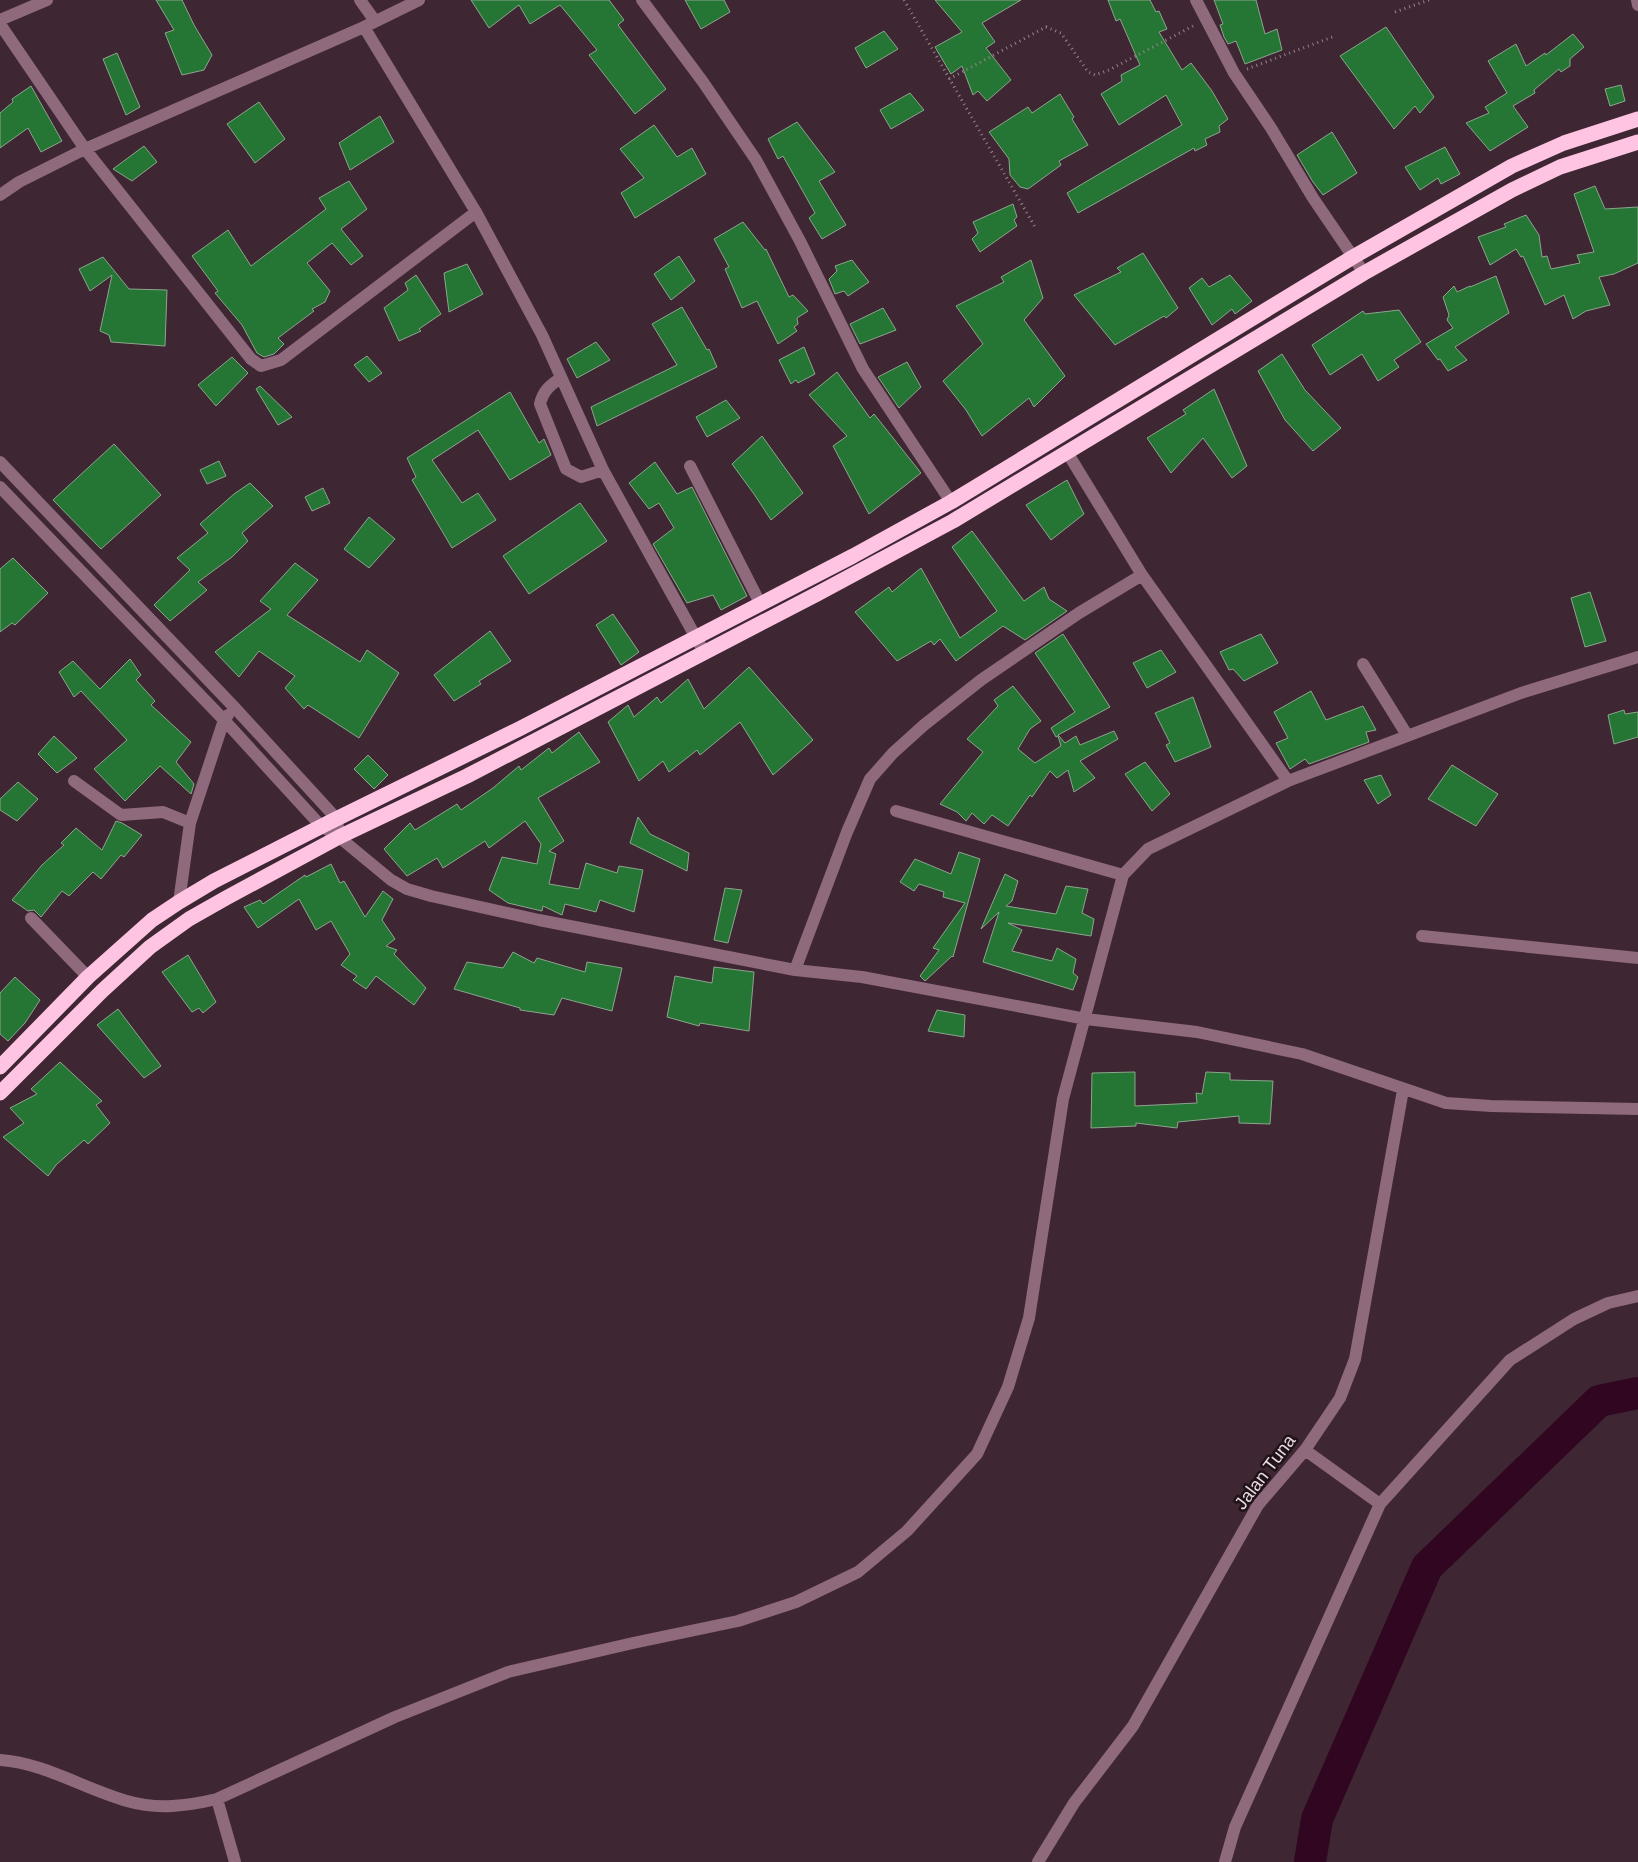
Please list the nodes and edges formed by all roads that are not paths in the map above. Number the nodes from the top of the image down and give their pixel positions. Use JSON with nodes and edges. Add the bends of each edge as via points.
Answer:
{"nodes":[{"id":1,"x":47,"y":0,"type":"edge"},
{"id":2,"x":360,"y":0,"type":"edge"},
{"id":3,"x":419,"y":0,"type":"edge"},
{"id":4,"x":642,"y":0,"type":"edge"},
{"id":5,"x":1196,"y":0,"type":"edge"},
{"id":6,"x":1636,"y":0,"type":"edge"},
{"id":7,"x":1638,"y":5,"type":"edge"},
{"id":8,"x":0,"y":20,"type":"edge"},
{"id":9,"x":0,"y":24,"type":"edge"},
{"id":10,"x":370,"y":24,"type":"junction"},
{"id":11,"x":1638,"y":118,"type":"edge"},
{"id":12,"x":1638,"y":142,"type":"edge"},
{"id":13,"x":84,"y":149,"type":"junction"},
{"id":14,"x":0,"y":195,"type":"edge"},
{"id":15,"x":476,"y":212,"type":"junction"},
{"id":16,"x":1353,"y":257,"type":"junction"},
{"id":17,"x":1364,"y":273,"type":"junction"},
{"id":18,"x":561,"y":378,"type":"junction"},
{"id":19,"x":1067,"y":452,"type":"junction"},
{"id":20,"x":0,"y":462,"type":"edge"},
{"id":21,"x":690,"y":466,"type":"dead end"},
{"id":22,"x":603,"y":470,"type":"junction"},
{"id":23,"x":0,"y":487,"type":"edge"},
{"id":24,"x":951,"y":502,"type":"junction"},
{"id":25,"x":1142,"y":574,"type":"junction"},
{"id":26,"x":761,"y":605,"type":"junction"},
{"id":27,"x":696,"y":638,"type":"junction"},
{"id":28,"x":704,"y":652,"type":"junction"},
{"id":29,"x":1638,"y":657,"type":"edge"},
{"id":30,"x":1363,"y":664,"type":"dead end"},
{"id":31,"x":234,"y":708,"type":"junction"},
{"id":32,"x":224,"y":720,"type":"junction"},
{"id":33,"x":1407,"y":735,"type":"junction"},
{"id":34,"x":74,"y":781,"type":"dead end"},
{"id":35,"x":1288,"y":781,"type":"junction"},
{"id":36,"x":896,"y":811,"type":"dead end"},
{"id":37,"x":336,"y":818,"type":"junction"},
{"id":38,"x":190,"y":823,"type":"junction"},
{"id":39,"x":321,"y":826,"type":"junction"},
{"id":40,"x":339,"y":837,"type":"junction"},
{"id":41,"x":1122,"y":875,"type":"junction"},
{"id":42,"x":179,"y":902,"type":"junction"},
{"id":43,"x":31,"y":918,"type":"dead end"},
{"id":44,"x":1422,"y":936,"type":"dead end"},
{"id":45,"x":1638,"y":958,"type":"edge"},
{"id":46,"x":795,"y":970,"type":"junction"},
{"id":47,"x":88,"y":977,"type":"junction"},
{"id":48,"x":1086,"y":1019,"type":"junction"},
{"id":49,"x":0,"y":1067,"type":"edge"},
{"id":50,"x":1403,"y":1090,"type":"junction"},
{"id":51,"x":0,"y":1093,"type":"edge"},
{"id":52,"x":1638,"y":1109,"type":"edge"},
{"id":53,"x":1638,"y":1296,"type":"edge"},
{"id":54,"x":1305,"y":1450,"type":"junction"},
{"id":55,"x":1380,"y":1504,"type":"junction"},
{"id":56,"x":0,"y":1760,"type":"edge"},
{"id":57,"x":217,"y":1799,"type":"junction"},
{"id":58,"x":235,"y":1862,"type":"edge"},
{"id":59,"x":1038,"y":1862,"type":"edge"},
{"id":60,"x":1225,"y":1862,"type":"edge"}],
"edges":[{"from":1,"to":8,"type":"street"},
{"from":2,"to":10,"type":"street"},
{"from":3,"to":10,"type":"street"},
{"from":4,"to":24,"type":"street","via":[[756,160],[863,369]]},
{"from":5,"to":16,"type":"street","via":[[1234,73]]},
{"from":6,"to":7,"type":"street"},
{"from":9,"to":13,"type":"street"},
{"from":10,"to":13,"type":"street"},
{"from":10,"to":15,"type":"street"},
{"from":11,"to":16,"type":"highway","via":[[1564,143],[1512,166]]},
{"from":12,"to":17,"type":"highway","via":[[1560,167],[1520,186]]},
{"from":13,"to":14,"type":"street"},
{"from":13,"to":15,"type":"street","via":[[251,359],[261,366],[281,360]]},
{"from":15,"to":18,"type":"street","via":[[542,335]]},
{"from":16,"to":17,"type":"street"},
{"from":16,"to":24,"type":"highway"},
{"from":17,"to":19,"type":"highway"},
{"from":18,"to":22,"type":"street"},
{"from":18,"to":22,"type":"street","via":[[548,387],[540,404],[566,469],[581,477]]},
{"from":19,"to":25,"type":"street"},
{"from":19,"to":28,"type":"highway","via":[[953,521]]},
{"from":20,"to":31,"type":"street"},
{"from":21,"to":26,"type":"street"},
{"from":22,"to":27,"type":"street"},
{"from":23,"to":32,"type":"street"},
{"from":24,"to":26,"type":"highway"},
{"from":25,"to":35,"type":"street"},
{"from":25,"to":46,"type":"street","via":[[981,680],[892,752],[870,779]]},
{"from":26,"to":27,"type":"highway"},
{"from":27,"to":28,"type":"street"},
{"from":27,"to":37,"type":"highway","via":[[445,767]]},
{"from":28,"to":40,"type":"highway","via":[[466,776]]},
{"from":29,"to":33,"type":"street"},
{"from":30,"to":33,"type":"street"},
{"from":31,"to":32,"type":"street"},
{"from":31,"to":37,"type":"street"},
{"from":32,"to":38,"type":"street"},
{"from":32,"to":39,"type":"street"},
{"from":33,"to":35,"type":"street"},
{"from":34,"to":38,"type":"street","via":[[122,815],[163,812]]},
{"from":35,"to":41,"type":"street","via":[[1148,849]]},
{"from":36,"to":41,"type":"street"},
{"from":37,"to":39,"type":"highway"},
{"from":37,"to":40,"type":"street"},
{"from":38,"to":42,"type":"street"},
{"from":39,"to":40,"type":"street"},
{"from":39,"to":42,"type":"highway"},
{"from":40,"to":46,"type":"street","via":[[391,880],[430,896]]},
{"from":40,"to":51,"type":"highway","via":[[218,902],[150,947]]},
{"from":41,"to":48,"type":"street"},
{"from":42,"to":47,"type":"highway","via":[[152,920]]},
{"from":43,"to":47,"type":"street"},
{"from":44,"to":45,"type":"street"},
{"from":46,"to":48,"type":"street","via":[[862,977]]},
{"from":47,"to":49,"type":"highway"},
{"from":48,"to":50,"type":"street","via":[[1197,1032],[1302,1054]]},
{"from":48,"to":57,"type":"street","via":[[1063,1099],[1029,1318],[1008,1387],[978,1454],[907,1531],[858,1572],[796,1602],[738,1621],[508,1672],[395,1717]]},
{"from":50,"to":52,"type":"street","via":[[1446,1103]]},
{"from":50,"to":54,"type":"street","name":"Jalan Tuna","via":[[1355,1359],[1340,1398]]},
{"from":53,"to":55,"type":"street","via":[[1608,1303],[1574,1319],[1510,1360]]},
{"from":54,"to":55,"type":"street"},
{"from":54,"to":59,"type":"street","name":"Jalan Tuna","via":[[1258,1505],[1133,1726],[1074,1803]]},
{"from":55,"to":60,"type":"street","via":[[1235,1827]]},
{"from":56,"to":57,"type":"street","via":[[16,1761],[52,1772],[128,1802],[159,1806],[192,1805]]},
{"from":57,"to":58,"type":"street"}]}
